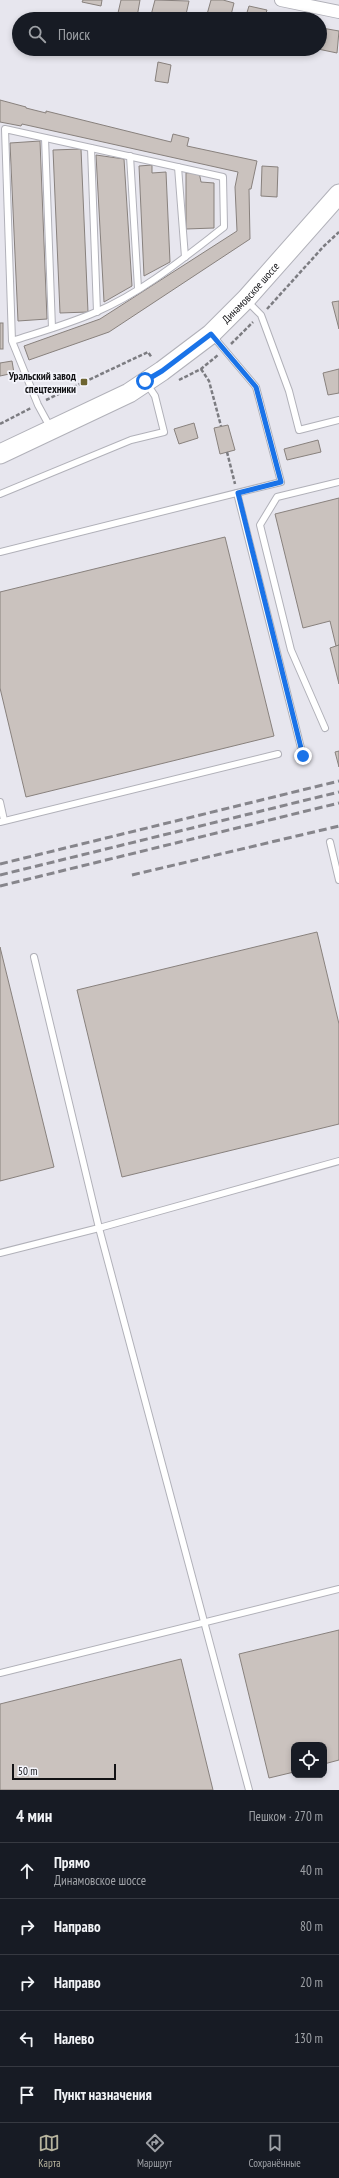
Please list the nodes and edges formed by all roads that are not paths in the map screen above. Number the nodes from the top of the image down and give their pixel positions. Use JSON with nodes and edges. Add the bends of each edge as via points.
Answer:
{"nodes":[{"id":1,"x":281,"y":0,"type":"edge"},
{"id":2,"x":339,"y":12,"type":"edge"},
{"id":3,"x":45,"y":138,"type":"junction"},
{"id":4,"x":91,"y":148,"type":"junction"},
{"id":5,"x":130,"y":156,"type":"junction"},
{"id":6,"x":178,"y":167,"type":"junction"},
{"id":7,"x":339,"y":194,"type":"edge"},
{"id":8,"x":184,"y":258,"type":"junction"},
{"id":9,"x":138,"y":288,"type":"junction"},
{"id":10,"x":246,"y":299,"type":"junction"},
{"id":11,"x":97,"y":312,"type":"junction"},
{"id":12,"x":52,"y":328,"type":"junction"},
{"id":13,"x":211,"y":334,"type":"junction"},
{"id":14,"x":12,"y":341,"type":"junction"},
{"id":15,"x":145,"y":381,"type":"junction"},
{"id":16,"x":339,"y":420,"type":"edge"},
{"id":17,"x":52,"y":430,"type":"junction"},
{"id":18,"x":0,"y":454,"type":"edge"},
{"id":19,"x":339,"y":482,"type":"edge"},
{"id":20,"x":238,"y":493,"type":"junction"},
{"id":21,"x":0,"y":494,"type":"edge"},
{"id":22,"x":0,"y":552,"type":"edge"},
{"id":23,"x":325,"y":728,"type":"dead end"},
{"id":24,"x":278,"y":754,"type":"dead end"},
{"id":25,"x":303,"y":756,"type":"dead end"},
{"id":26,"x":0,"y":802,"type":"edge"},
{"id":27,"x":2,"y":821,"type":"edge"},
{"id":28,"x":330,"y":842,"type":"dead end"},
{"id":29,"x":339,"y":880,"type":"edge"},
{"id":30,"x":34,"y":957,"type":"dead end"},
{"id":31,"x":339,"y":1161,"type":"edge"},
{"id":32,"x":99,"y":1228,"type":"junction"},
{"id":33,"x":0,"y":1253,"type":"edge"},
{"id":34,"x":339,"y":1589,"type":"edge"},
{"id":35,"x":204,"y":1624,"type":"junction"},
{"id":36,"x":0,"y":1673,"type":"edge"},
{"id":37,"x":249,"y":1790,"type":"edge"}],
"edges":[{"from":1,"to":2,"type":"street"},
{"from":3,"to":4,"type":"lane"},
{"from":3,"to":12,"type":"lane"},
{"from":3,"to":14,"type":"lane","via":[[4,129]]},
{"from":4,"to":5,"type":"lane"},
{"from":4,"to":11,"type":"lane"},
{"from":5,"to":6,"type":"lane"},
{"from":5,"to":9,"type":"lane"},
{"from":6,"to":8,"type":"lane"},
{"from":6,"to":8,"type":"lane","via":[[223,177],[224,227]]},
{"from":7,"to":10,"type":"main road","name":"Динамовское шоссе"},
{"from":8,"to":9,"type":"lane"},
{"from":9,"to":11,"type":"lane"},
{"from":10,"to":13,"type":"main road","name":"Динамовское шоссе"},
{"from":10,"to":16,"type":"lane","via":[[261,315],[289,391],[299,430]]},
{"from":11,"to":12,"type":"lane"},
{"from":12,"to":14,"type":"lane"},
{"from":13,"to":15,"type":"main road","name":"Динамовское шоссе"},
{"from":13,"to":20,"type":"lane","via":[[256,387],[281,482]]},
{"from":14,"to":17,"type":"lane","via":[[38,405]]},
{"from":15,"to":17,"type":"main road","name":"Динамовское шоссе","via":[[129,393]]},
{"from":15,"to":21,"type":"lane","via":[[155,396],[164,432],[131,440]]},
{"from":17,"to":18,"type":"main road","name":"Динамовское шоссе"},
{"from":19,"to":23,"type":"lane","via":[[277,497],[260,525],[291,650]]},
{"from":20,"to":22,"type":"lane"},
{"from":20,"to":25,"type":"lane"},
{"from":24,"to":27,"type":"lane"},
{"from":26,"to":27,"type":"lane"},
{"from":28,"to":29,"type":"lane"},
{"from":30,"to":32,"type":"lane"},
{"from":31,"to":32,"type":"lane"},
{"from":32,"to":33,"type":"lane"},
{"from":32,"to":35,"type":"lane"},
{"from":34,"to":35,"type":"lane"},
{"from":35,"to":36,"type":"lane"},
{"from":35,"to":37,"type":"lane"}]}
